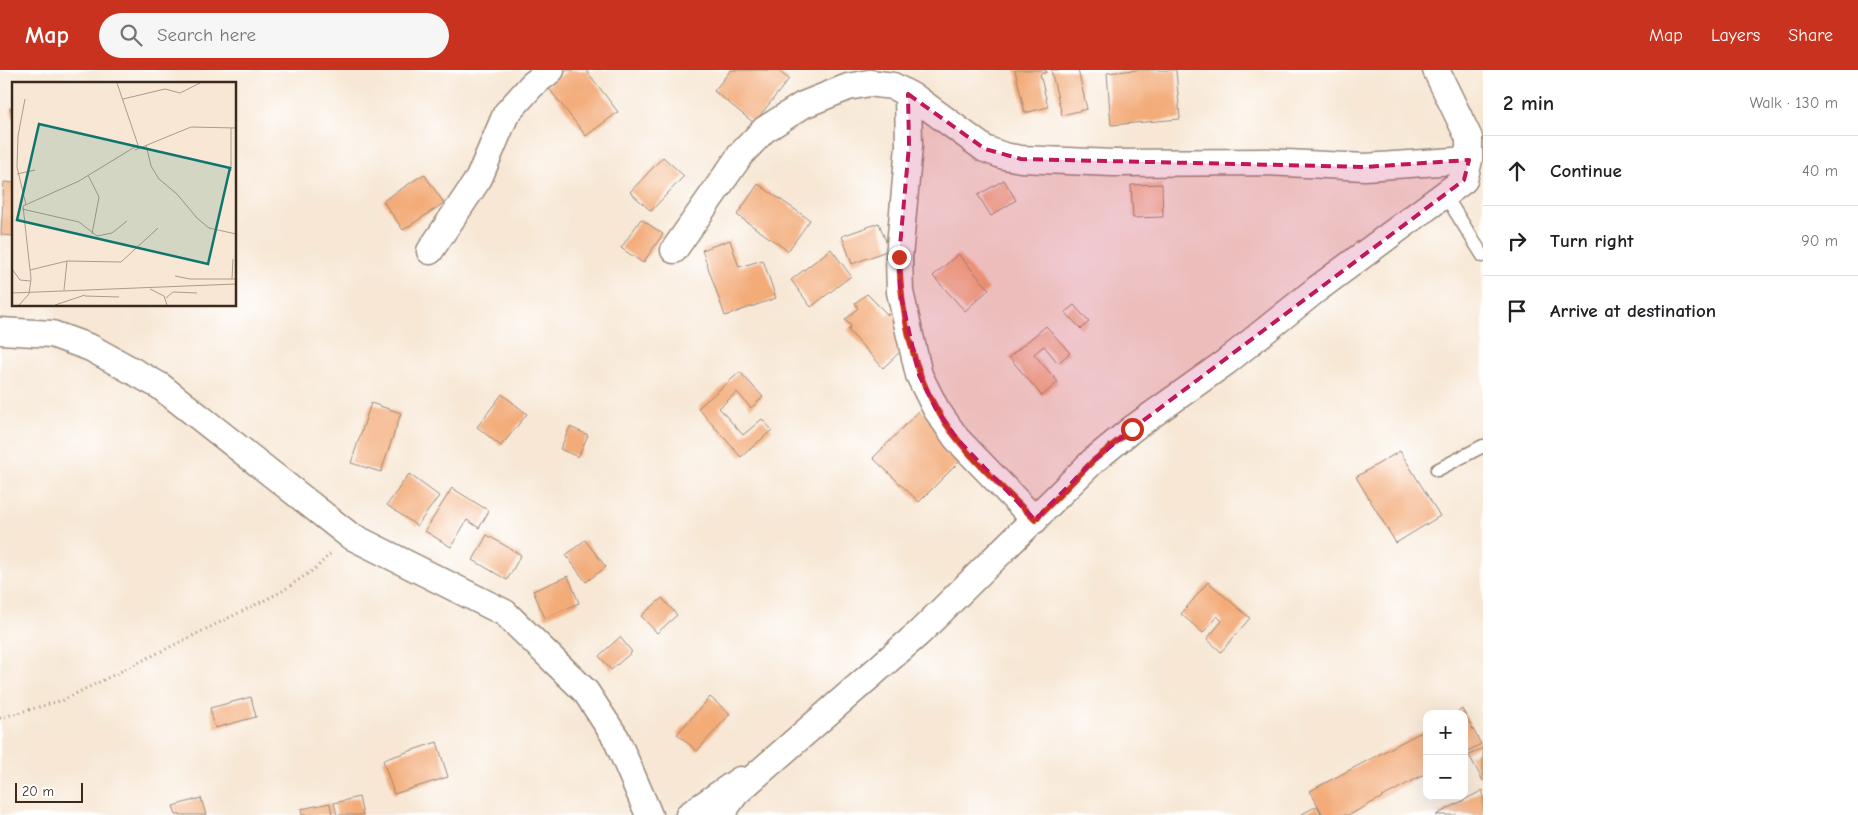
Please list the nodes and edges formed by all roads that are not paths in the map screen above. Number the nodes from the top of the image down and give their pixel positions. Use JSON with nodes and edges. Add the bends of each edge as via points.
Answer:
{"nodes":[{"id":1,"x":551,"y":70,"type":"edge"},
{"id":2,"x":1436,"y":70,"type":"edge"},
{"id":3,"x":908,"y":94,"type":"junction"},
{"id":4,"x":1459,"y":117,"type":"junction"},
{"id":5,"x":1483,"y":125,"type":"edge"},
{"id":6,"x":1469,"y":160,"type":"junction"},
{"id":7,"x":1445,"y":195,"type":"junction"},
{"id":8,"x":674,"y":250,"type":"dead end"},
{"id":9,"x":430,"y":251,"type":"dead end"},
{"id":10,"x":1483,"y":256,"type":"edge"},
{"id":11,"x":0,"y":331,"type":"edge"},
{"id":12,"x":1483,"y":446,"type":"edge"},
{"id":13,"x":1437,"y":470,"type":"dead end"},
{"id":14,"x":1035,"y":520,"type":"junction"},
{"id":15,"x":775,"y":759,"type":"junction"},
{"id":16,"x":649,"y":815,"type":"edge"},
{"id":17,"x":689,"y":815,"type":"edge"},
{"id":18,"x":724,"y":815,"type":"edge"}],
"edges":[{"from":1,"to":9,"type":"street","via":[[532,85],[506,114],[480,178]]},
{"from":2,"to":4,"type":"street"},
{"from":3,"to":6,"type":"street","via":[[985,149],[1021,159],[1113,163],[1267,162],[1365,167]]},
{"from":3,"to":8,"type":"street","via":[[893,86],[869,83],[828,94],[781,118],[741,154]]},
{"from":3,"to":14,"type":"street","via":[[909,146],[899,257],[900,292],[919,374],[936,409],[957,439]]},
{"from":4,"to":5,"type":"street"},
{"from":4,"to":6,"type":"street","via":[[1469,138]]},
{"from":6,"to":7,"type":"street","via":[[1464,180]]},
{"from":7,"to":10,"type":"lane"},
{"from":7,"to":14,"type":"street","via":[[1317,289],[1226,362],[1132,429],[1093,461]]},
{"from":11,"to":16,"type":"street","via":[[52,334],[91,348],[160,386],[349,535],[505,613],[586,692],[616,738]]},
{"from":12,"to":13,"type":"lane"},
{"from":14,"to":15,"type":"street","via":[[919,633]]},
{"from":15,"to":17,"type":"street"},
{"from":15,"to":18,"type":"street","via":[[736,793]]}]}
